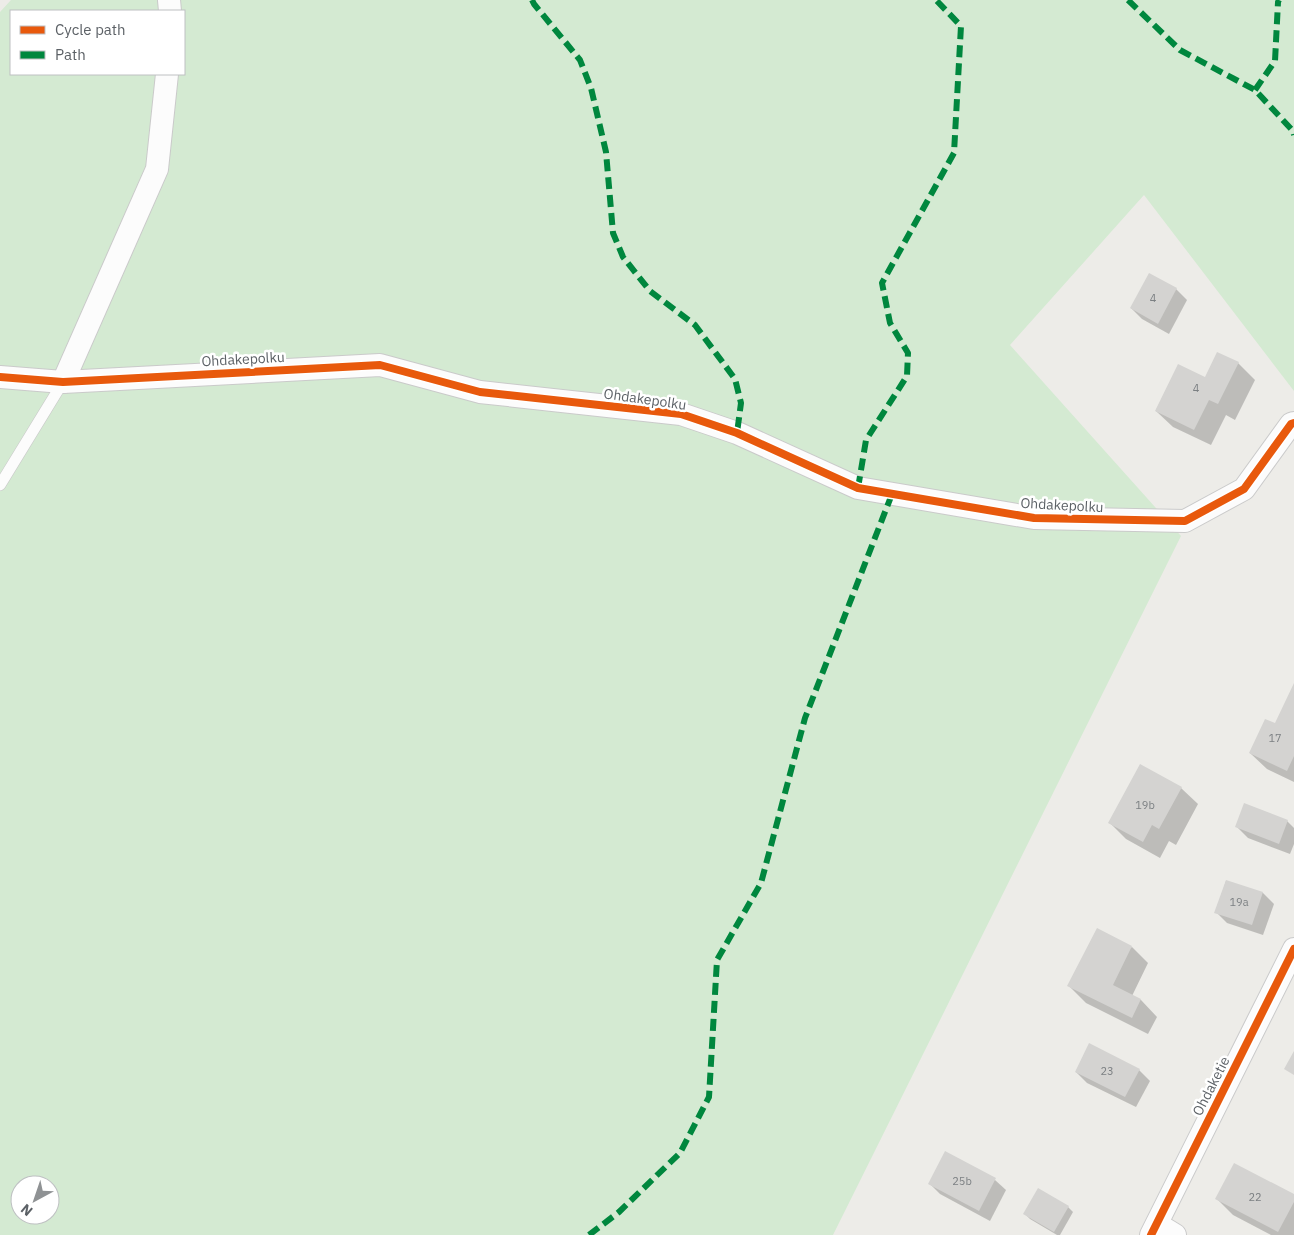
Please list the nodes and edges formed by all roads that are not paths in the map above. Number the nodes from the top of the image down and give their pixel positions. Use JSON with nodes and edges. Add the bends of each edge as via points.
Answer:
{"nodes":[{"id":1,"x":167,"y":75,"type":"edge"},
{"id":2,"x":0,"y":377,"type":"edge"},
{"id":3,"x":62,"y":382,"type":"junction"},
{"id":4,"x":1294,"y":423,"type":"edge"},
{"id":5,"x":0,"y":484,"type":"edge"},
{"id":6,"x":1294,"y":949,"type":"edge"},
{"id":7,"x":1154,"y":1229,"type":"edge"},
{"id":8,"x":1176,"y":1235,"type":"edge"}],
"edges":[{"from":1,"to":3,"type":"street","via":[[156,170]]},
{"from":2,"to":3,"type":"street","name":"Ohdakepolku"},
{"from":3,"to":4,"type":"street","name":"Ohdakepolku","via":[[380,365],[480,392],[681,414],[737,433],[858,488],[1034,518],[1185,521],[1244,489]]},
{"from":3,"to":5,"type":"lane"},
{"from":6,"to":7,"type":"street","name":"Ohdaketie"},
{"from":7,"to":8,"type":"street"}]}
